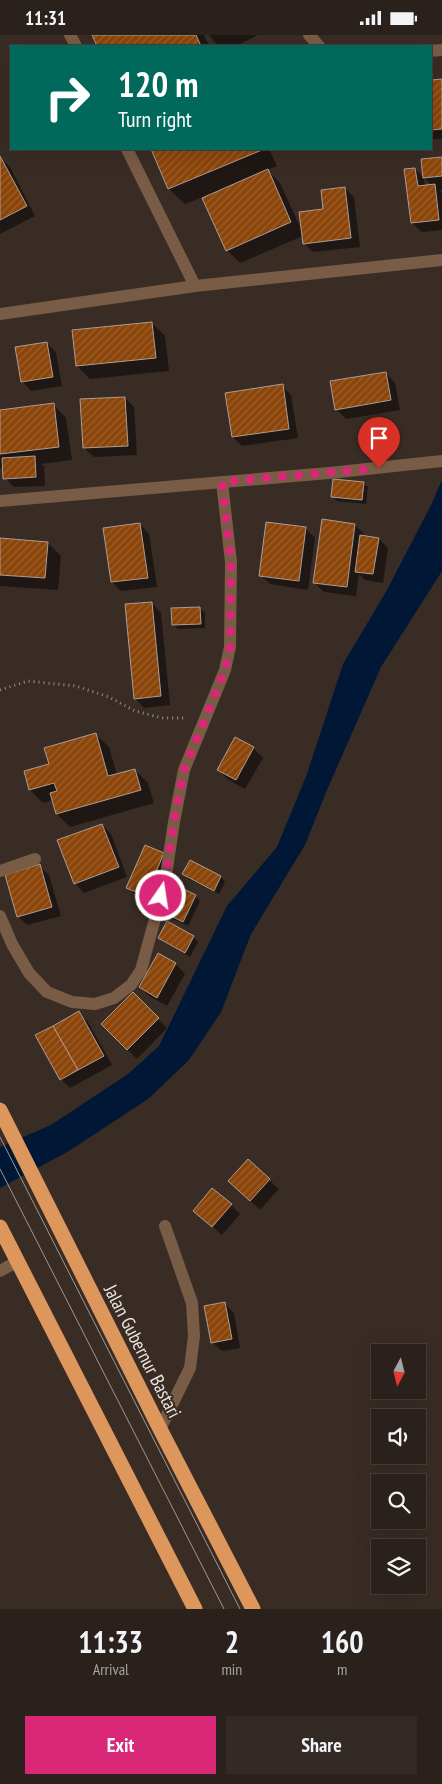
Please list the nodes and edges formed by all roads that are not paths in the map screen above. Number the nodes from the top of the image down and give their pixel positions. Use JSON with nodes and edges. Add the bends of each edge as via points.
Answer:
{"nodes":[{"id":1,"x":309,"y":35,"type":"edge"},
{"id":2,"x":318,"y":45,"type":"edge"},
{"id":3,"x":127,"y":150,"type":"edge"},
{"id":4,"x":442,"y":260,"type":"edge"},
{"id":5,"x":195,"y":286,"type":"junction"},
{"id":6,"x":0,"y":314,"type":"edge"},
{"id":7,"x":436,"y":462,"type":"edge"},
{"id":8,"x":222,"y":482,"type":"junction"},
{"id":9,"x":0,"y":501,"type":"edge"},
{"id":10,"x":35,"y":859,"type":"dead end"},
{"id":11,"x":0,"y":871,"type":"edge"},
{"id":12,"x":0,"y":916,"type":"edge"},
{"id":13,"x":0,"y":1110,"type":"edge"},
{"id":14,"x":165,"y":1226,"type":"dead end"},
{"id":15,"x":0,"y":1227,"type":"edge"},
{"id":16,"x":18,"y":1261,"type":"junction"},
{"id":17,"x":0,"y":1271,"type":"edge"},
{"id":18,"x":160,"y":1429,"type":"junction"},
{"id":19,"x":195,"y":1609,"type":"edge"},
{"id":20,"x":252,"y":1609,"type":"edge"}],
"edges":[{"from":1,"to":2,"type":"street"},
{"from":3,"to":5,"type":"street"},
{"from":4,"to":5,"type":"street"},
{"from":5,"to":6,"type":"street"},
{"from":7,"to":8,"type":"street"},
{"from":8,"to":9,"type":"street"},
{"from":8,"to":12,"type":"street","via":[[231,562],[230,647],[225,670],[184,770],[165,881],[141,969],[131,985],[114,998],[96,1004],[72,1002],[47,992],[28,973]]},
{"from":10,"to":11,"type":"street"},
{"from":13,"to":18,"type":"highway","name":"Jalan Gubernur Bastari"},
{"from":14,"to":18,"type":"street","via":[[192,1303],[194,1337],[190,1368]]},
{"from":15,"to":16,"type":"highway"},
{"from":16,"to":17,"type":"street"},
{"from":16,"to":19,"type":"highway"},
{"from":18,"to":20,"type":"highway","name":"Jalan Gubernur Bastari"}]}
